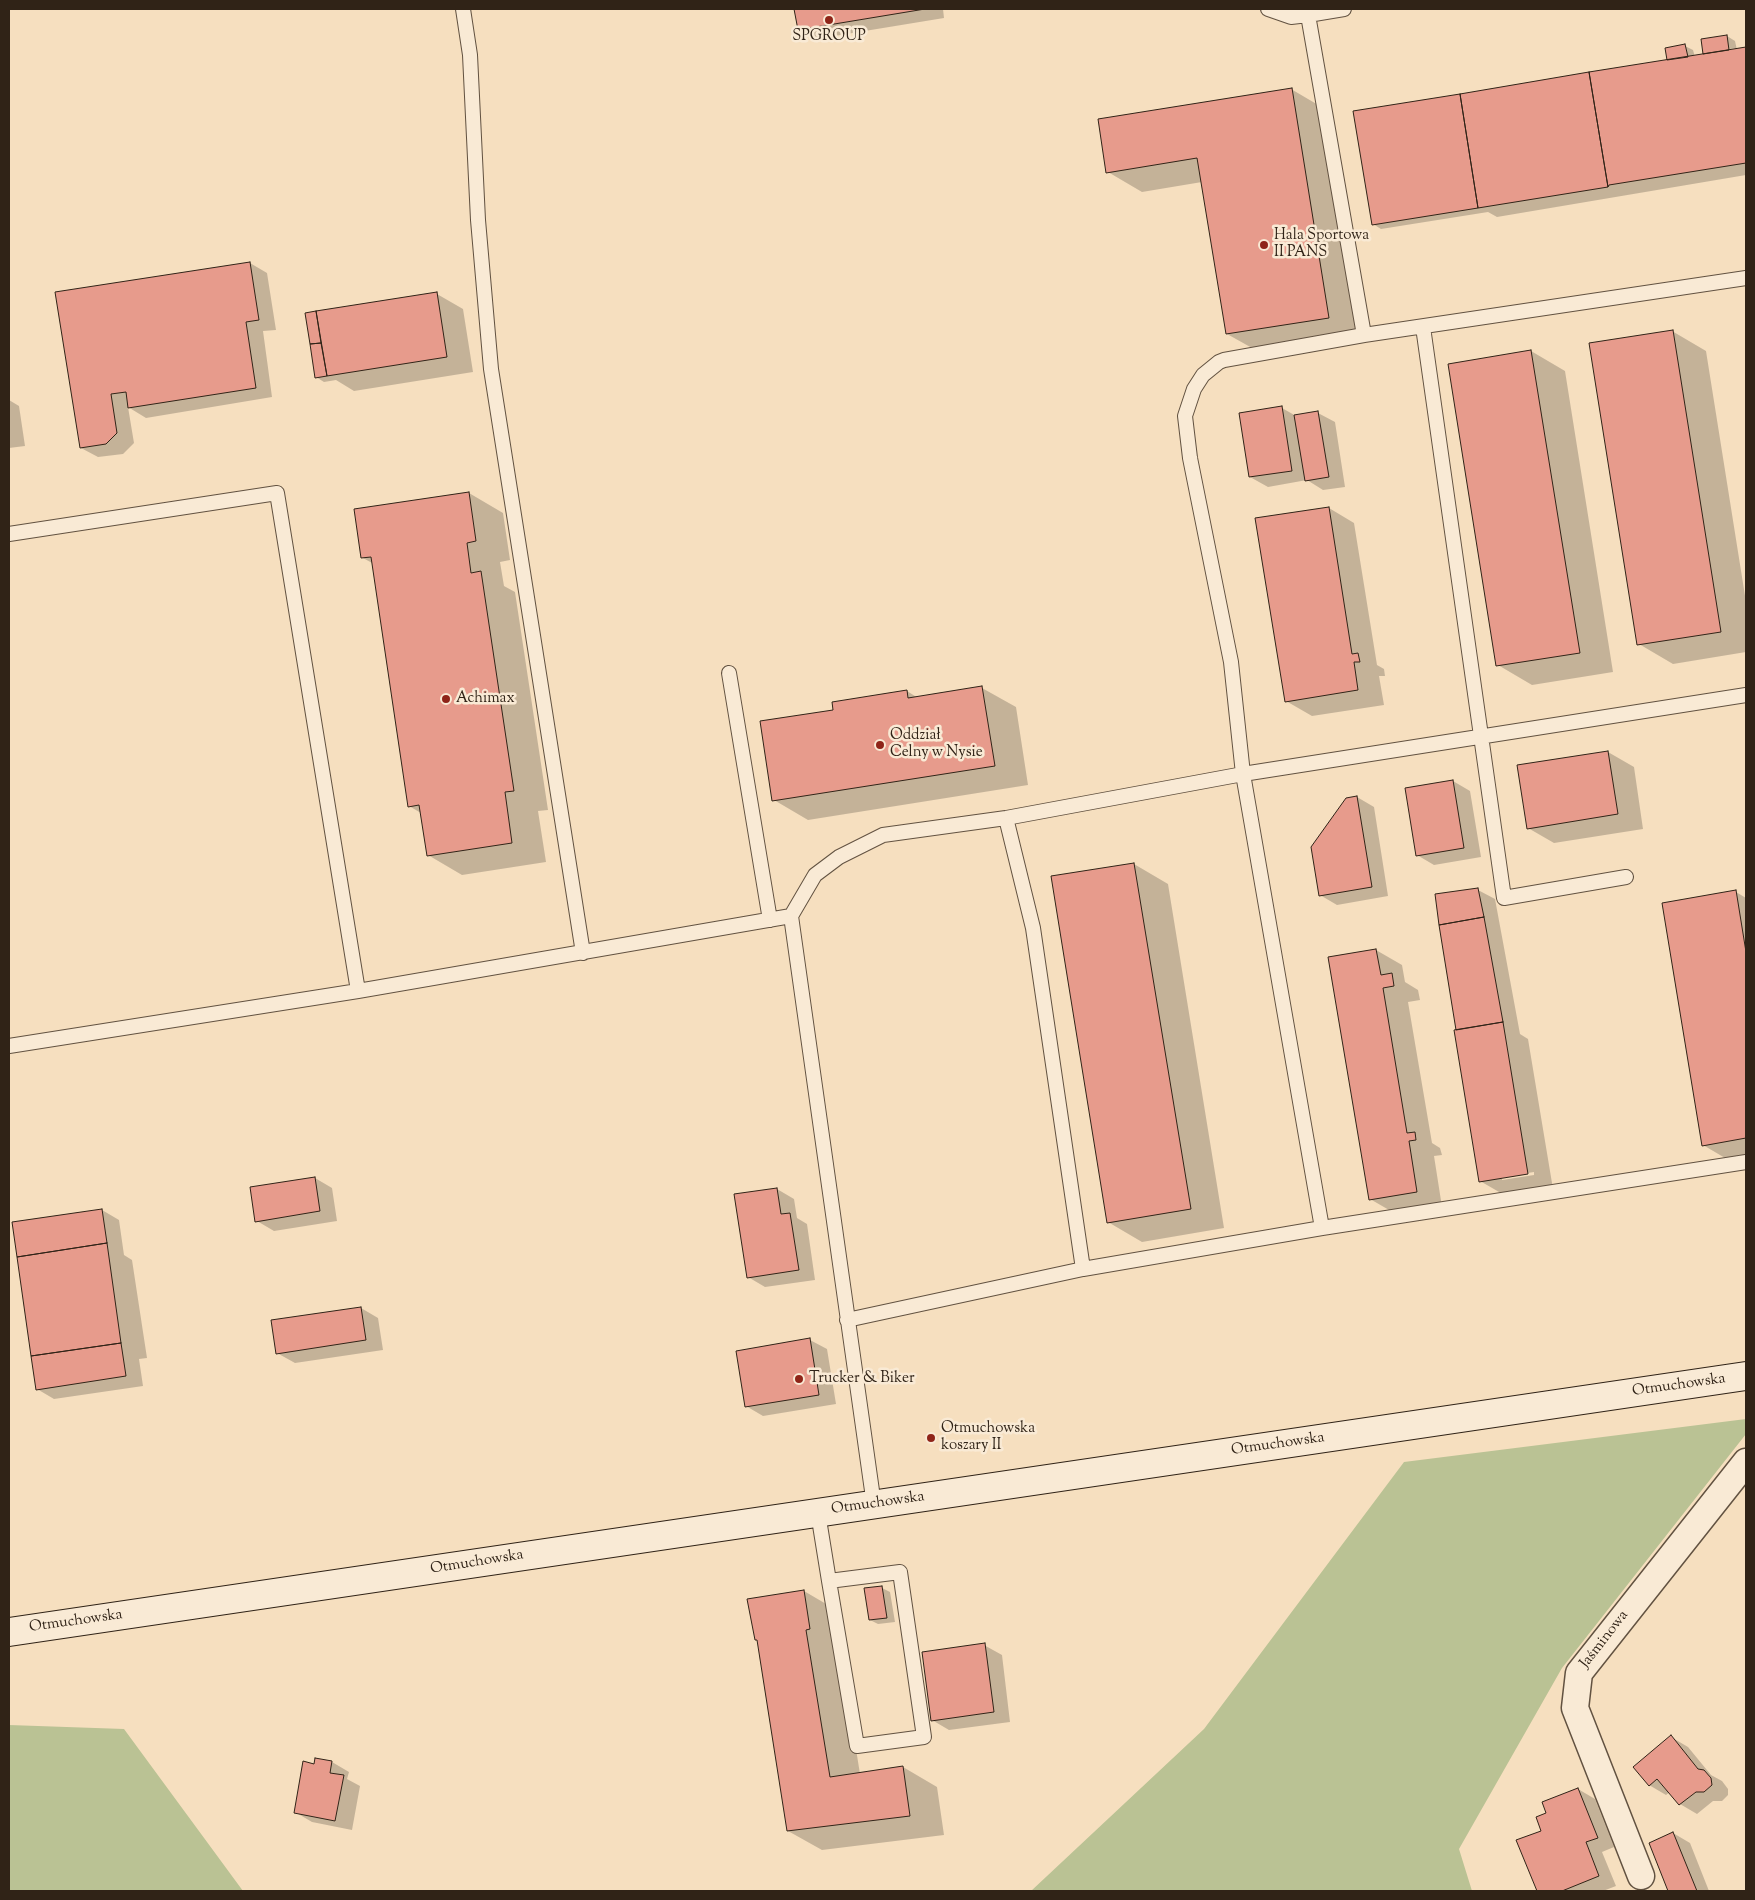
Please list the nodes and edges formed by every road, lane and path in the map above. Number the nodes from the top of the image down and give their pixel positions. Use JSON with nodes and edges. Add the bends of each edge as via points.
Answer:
{"nodes":[{"id":1,"x":463,"y":9,"type":"edge"},
{"id":2,"x":1268,"y":9,"type":"edge"},
{"id":3,"x":1344,"y":9,"type":"edge"},
{"id":4,"x":1308,"y":15,"type":"junction"},
{"id":5,"x":1746,"y":278,"type":"edge"},
{"id":6,"x":1423,"y":326,"type":"junction"},
{"id":7,"x":1364,"y":335,"type":"junction"},
{"id":8,"x":9,"y":534,"type":"edge"},
{"id":9,"x":730,"y":673,"type":"dead end"},
{"id":10,"x":1746,"y":695,"type":"edge"},
{"id":11,"x":1481,"y":736,"type":"junction"},
{"id":12,"x":1243,"y":774,"type":"junction"},
{"id":13,"x":1006,"y":818,"type":"junction"},
{"id":14,"x":1626,"y":877,"type":"dead end"},
{"id":15,"x":791,"y":916,"type":"junction"},
{"id":16,"x":770,"y":920,"type":"junction"},
{"id":17,"x":583,"y":953,"type":"junction"},
{"id":18,"x":358,"y":991,"type":"junction"},
{"id":19,"x":9,"y":1046,"type":"edge"},
{"id":20,"x":1746,"y":1162,"type":"edge"},
{"id":21,"x":1322,"y":1228,"type":"junction"},
{"id":22,"x":1083,"y":1269,"type":"junction"},
{"id":23,"x":847,"y":1320,"type":"junction"},
{"id":24,"x":1746,"y":1376,"type":"edge"},
{"id":25,"x":1746,"y":1462,"type":"edge"},
{"id":26,"x":874,"y":1505,"type":"junction"},
{"id":27,"x":818,"y":1513,"type":"junction"},
{"id":28,"x":829,"y":1581,"type":"junction"},
{"id":29,"x":9,"y":1632,"type":"edge"},
{"id":30,"x":1641,"y":1876,"type":"dead end"}],
"edges":[{"from":1,"to":17,"type":"lane","via":[[470,55],[478,220],[491,369]]},
{"from":2,"to":4,"type":"lane","via":[[1291,17]]},
{"from":3,"to":4,"type":"lane"},
{"from":4,"to":7,"type":"lane"},
{"from":5,"to":6,"type":"lane"},
{"from":6,"to":7,"type":"lane"},
{"from":6,"to":11,"type":"lane"},
{"from":7,"to":12,"type":"lane","via":[[1219,362],[1203,375],[1194,389],[1185,416],[1190,458],[1231,662]]},
{"from":8,"to":18,"type":"lane","via":[[277,493]]},
{"from":9,"to":16,"type":"lane"},
{"from":10,"to":11,"type":"lane"},
{"from":11,"to":12,"type":"lane"},
{"from":11,"to":14,"type":"lane","via":[[1504,898]]},
{"from":12,"to":13,"type":"lane"},
{"from":12,"to":21,"type":"lane"},
{"from":13,"to":15,"type":"lane","via":[[883,836],[839,857],[815,875]]},
{"from":13,"to":22,"type":"lane","via":[[1033,928]]},
{"from":15,"to":16,"type":"lane"},
{"from":15,"to":23,"type":"lane"},
{"from":16,"to":17,"type":"lane"},
{"from":17,"to":18,"type":"lane"},
{"from":18,"to":19,"type":"lane"},
{"from":20,"to":21,"type":"lane"},
{"from":21,"to":22,"type":"lane"},
{"from":22,"to":23,"type":"lane"},
{"from":23,"to":26,"type":"lane"},
{"from":24,"to":26,"type":"main road","name":"Otmuchowska"},
{"from":25,"to":30,"type":"street","name":"Jaśminowa","via":[[1580,1673],[1575,1708]]},
{"from":26,"to":27,"type":"main road","name":"Otmuchowska"},
{"from":27,"to":28,"type":"lane"},
{"from":27,"to":29,"type":"main road","name":"Otmuchowska"},
{"from":28,"to":28,"type":"lane","via":[[857,1746],[924,1737],[900,1572]]}]}
